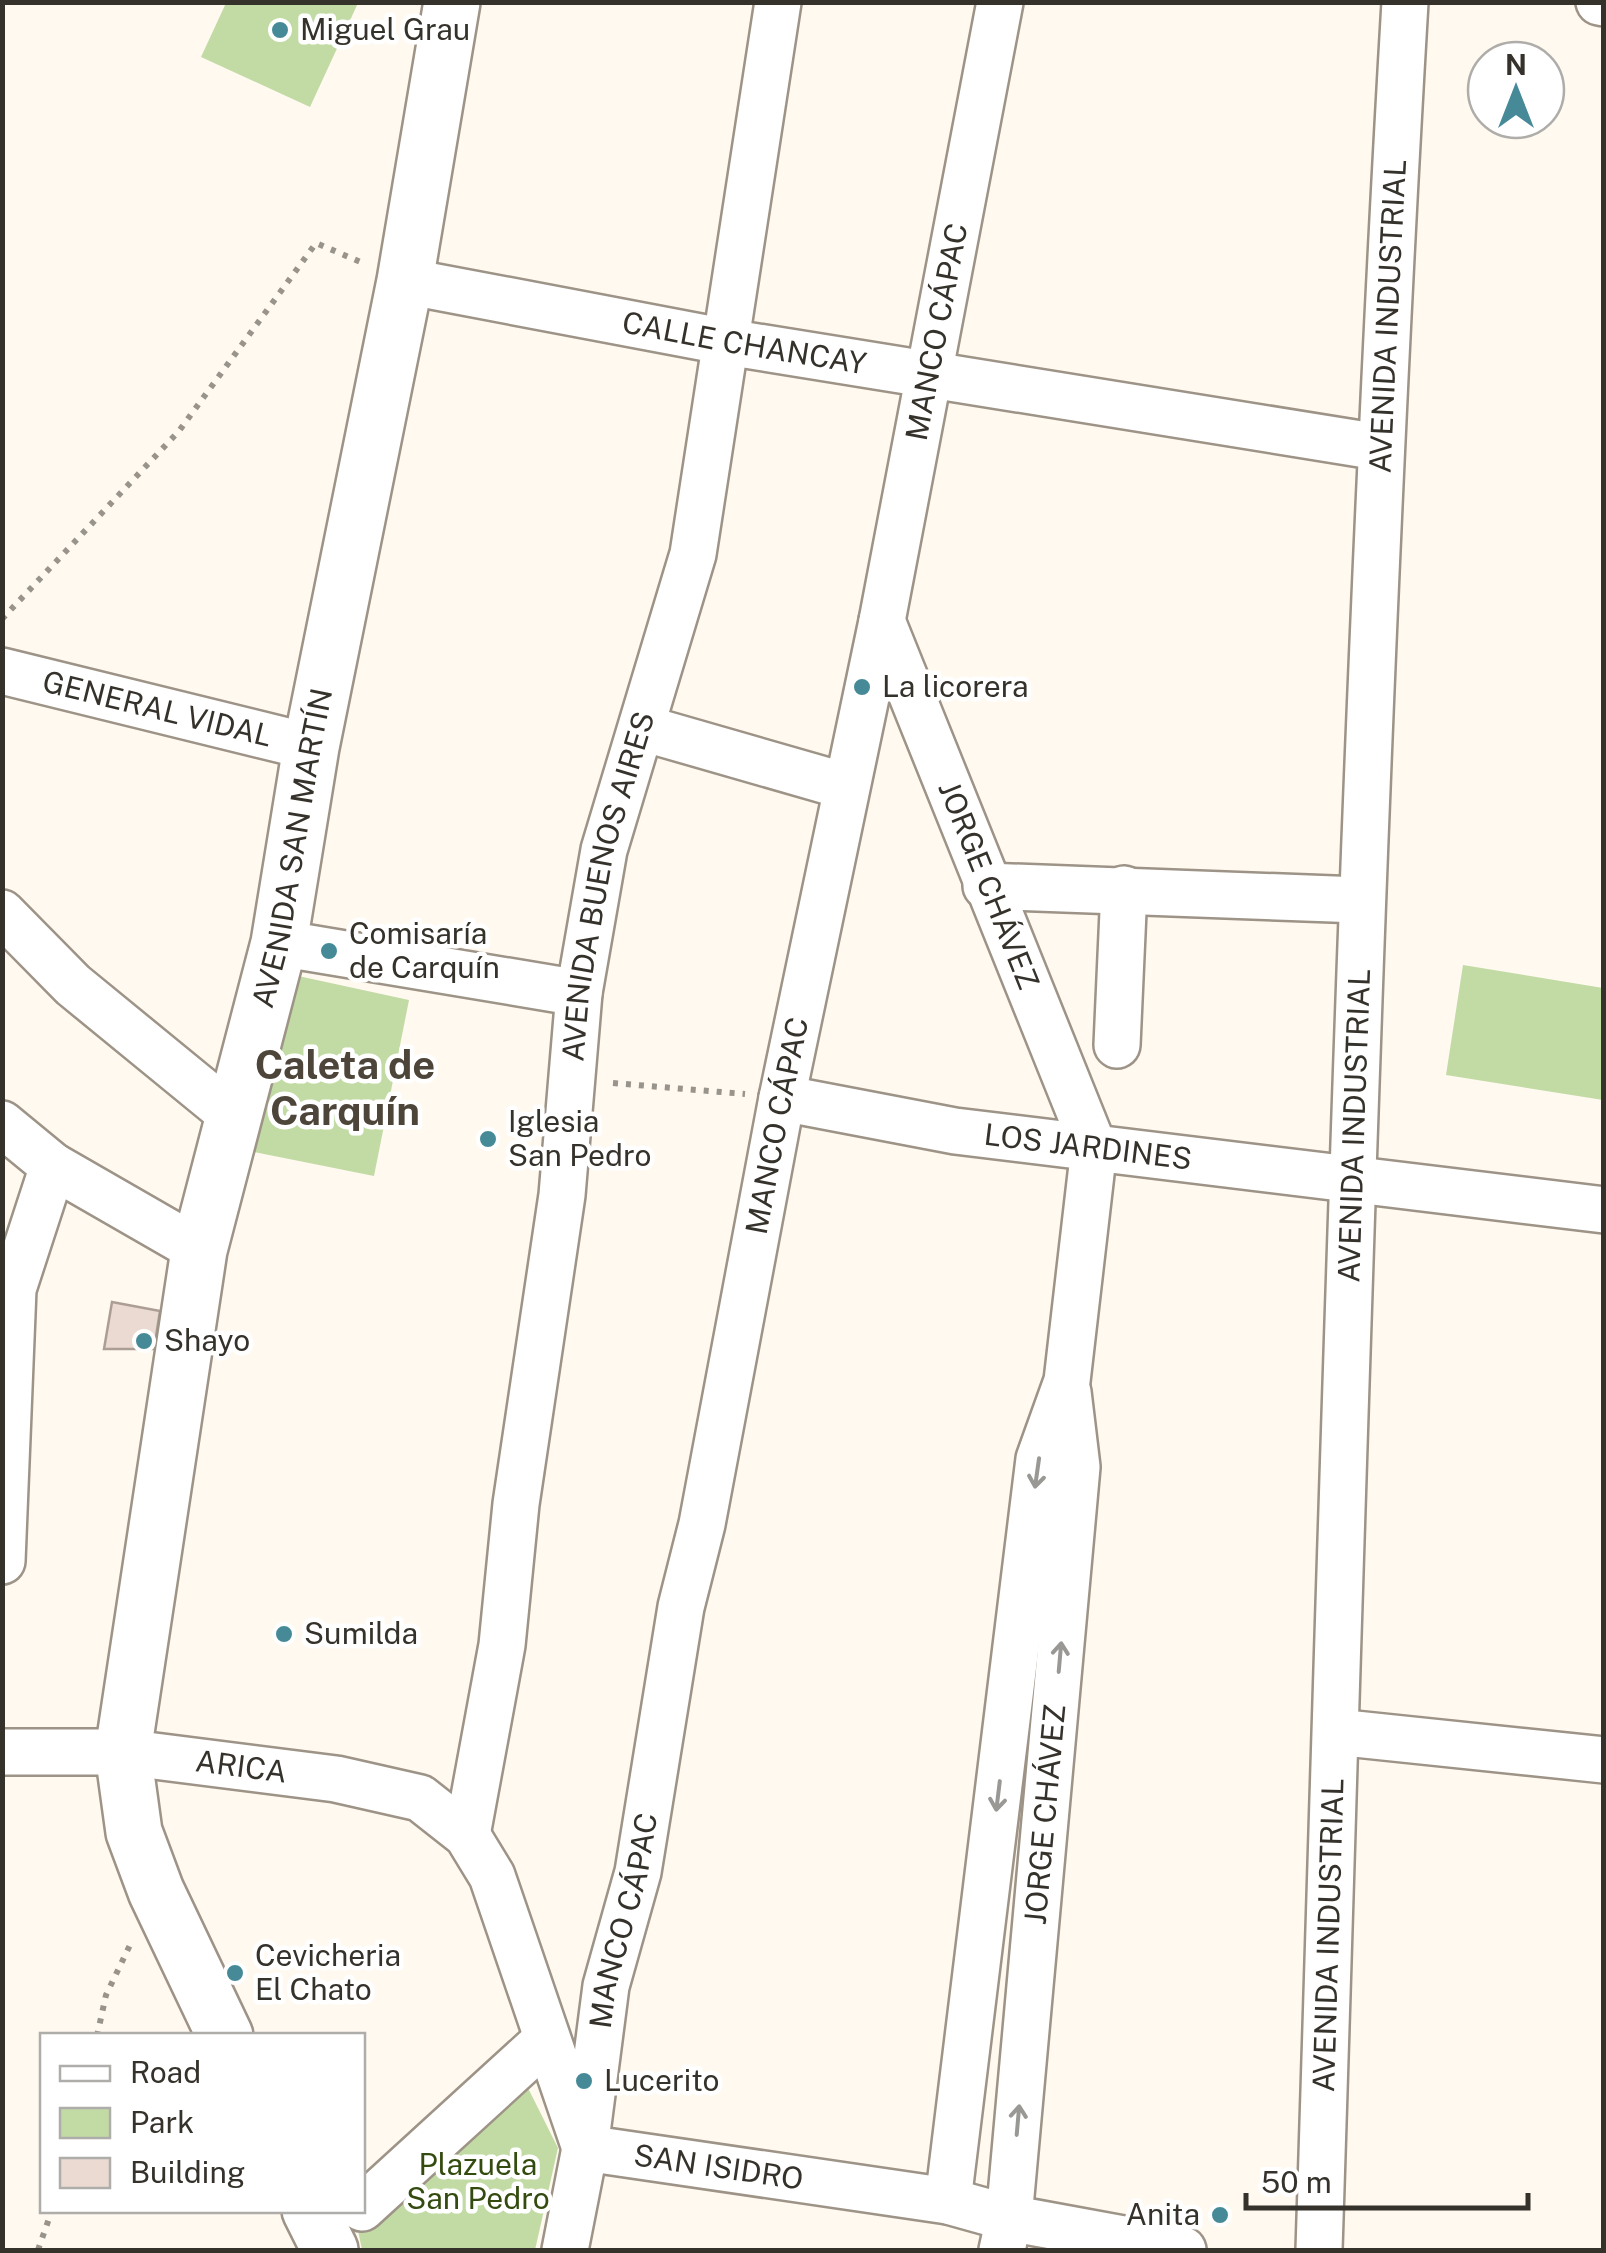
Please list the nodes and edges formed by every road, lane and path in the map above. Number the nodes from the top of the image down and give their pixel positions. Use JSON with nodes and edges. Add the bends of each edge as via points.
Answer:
{"nodes":[{"id":1,"x":452,"y":2,"type":"edge"},
{"id":2,"x":778,"y":2,"type":"edge"},
{"id":3,"x":1000,"y":2,"type":"edge"},
{"id":4,"x":1405,"y":2,"type":"edge"},
{"id":5,"x":405,"y":281,"type":"junction"},
{"id":6,"x":727,"y":342,"type":"junction"},
{"id":7,"x":928,"y":375,"type":"junction"},
{"id":8,"x":1379,"y":448,"type":"junction"},
{"id":9,"x":2,"y":619,"type":"edge"},
{"id":10,"x":882,"y":621,"type":"junction"},
{"id":11,"x":2,"y":671,"type":"edge"},
{"id":12,"x":643,"y":728,"type":"junction"},
{"id":13,"x":311,"y":747,"type":"junction"},
{"id":14,"x":845,"y":786,"type":"junction"},
{"id":15,"x":986,"y":886,"type":"junction"},
{"id":16,"x":1124,"y":889,"type":"junction"},
{"id":17,"x":1360,"y":900,"type":"junction"},
{"id":18,"x":2,"y":913,"type":"edge"},
{"id":19,"x":279,"y":943,"type":"junction"},
{"id":20,"x":578,"y":993,"type":"junction"},
{"id":21,"x":1116,"y":1044,"type":"dead end"},
{"id":22,"x":572,"y":1079,"type":"junction"},
{"id":23,"x":782,"y":1098,"type":"junction"},
{"id":24,"x":232,"y":1116,"type":"junction"},
{"id":25,"x":2,"y":1124,"type":"edge"},
{"id":26,"x":1094,"y":1148,"type":"junction"},
{"id":27,"x":53,"y":1166,"type":"junction"},
{"id":28,"x":1350,"y":1178,"type":"junction"},
{"id":29,"x":1604,"y":1210,"type":"edge"},
{"id":30,"x":199,"y":1250,"type":"junction"},
{"id":31,"x":8,"y":1289,"type":"edge"},
{"id":32,"x":1067,"y":1380,"type":"junction"},
{"id":33,"x":2,"y":1561,"type":"edge"},
{"id":34,"x":1336,"y":1732,"type":"junction"},
{"id":35,"x":2,"y":1752,"type":"edge"},
{"id":36,"x":123,"y":1752,"type":"junction"},
{"id":37,"x":1604,"y":1760,"type":"edge"},
{"id":38,"x":467,"y":1835,"type":"junction"},
{"id":39,"x":156,"y":1891,"type":"junction"},
{"id":40,"x":98,"y":2033,"type":"edge"},
{"id":41,"x":225,"y":2033,"type":"edge"},
{"id":42,"x":545,"y":2041,"type":"junction"},
{"id":43,"x":585,"y":2148,"type":"junction"},
{"id":44,"x":365,"y":2201,"type":"edge"},
{"id":45,"x":948,"y":2201,"type":"junction"},
{"id":46,"x":51,"y":2213,"type":"edge"},
{"id":47,"x":1006,"y":2234,"type":"edge"},
{"id":48,"x":38,"y":2250,"type":"edge"},
{"id":49,"x":565,"y":2250,"type":"edge"},
{"id":50,"x":1183,"y":2250,"type":"edge"},
{"id":51,"x":1319,"y":2250,"type":"edge"}],
"edges":[{"from":1,"to":5,"type":"street","name":"AVENIDA SAN MARTÍN"},
{"from":2,"to":6,"type":"street","name":"AVENIDA BUENOS AIRES"},
{"from":3,"to":7,"type":"street","name":"MANCO CÁPAC"},
{"from":4,"to":8,"type":"street","name":"AVENIDA INDUSTRIAL"},
{"from":5,"to":6,"type":"street","name":"CALLE CHANCAY"},
{"from":5,"to":9,"type":"path","via":[[316,243],[179,431]]},
{"from":5,"to":13,"type":"street","name":"AVENIDA SAN MARTÍN"},
{"from":6,"to":7,"type":"street","name":"CALLE CHANCAY"},
{"from":6,"to":12,"type":"street","name":"AVENIDA BUENOS AIRES","via":[[693,554]]},
{"from":7,"to":8,"type":"street","name":"CALLE CHANCAY"},
{"from":7,"to":10,"type":"street","name":"MANCO CÁPAC"},
{"from":8,"to":17,"type":"street","name":"AVENIDA INDUSTRIAL"},
{"from":10,"to":14,"type":"street","name":"MANCO CÁPAC"},
{"from":10,"to":15,"type":"street","name":"JORGE CHÁVEZ"},
{"from":11,"to":13,"type":"street","name":"GENERAL VIDAL"},
{"from":12,"to":14,"type":"street"},
{"from":12,"to":20,"type":"street","name":"AVENIDA BUENOS AIRES","via":[[604,850]]},
{"from":13,"to":19,"type":"street","name":"AVENIDA SAN MARTÍN"},
{"from":14,"to":23,"type":"street","name":"MANCO CÁPAC"},
{"from":15,"to":16,"type":"street"},
{"from":15,"to":26,"type":"street","name":"JORGE CHÁVEZ"},
{"from":16,"to":17,"type":"street"},
{"from":16,"to":21,"type":"street"},
{"from":17,"to":28,"type":"street","name":"AVENIDA INDUSTRIAL"},
{"from":18,"to":24,"type":"street","via":[[73,985]]},
{"from":19,"to":20,"type":"street"},
{"from":19,"to":24,"type":"street","name":"AVENIDA SAN MARTÍN"},
{"from":20,"to":22,"type":"street","name":"AVENIDA BUENOS AIRES"},
{"from":22,"to":23,"type":"path"},
{"from":22,"to":38,"type":"street","name":"AVENIDA BUENOS AIRES","via":[[502,1646]]},
{"from":23,"to":26,"type":"street","name":"LOS JARDINES","via":[[955,1131]]},
{"from":23,"to":43,"type":"street","name":"MANCO CÁPAC","via":[[681,1607],[638,1872],[606,1986]]},
{"from":24,"to":30,"type":"street","name":"AVENIDA SAN MARTÍN"},
{"from":25,"to":27,"type":"street"},
{"from":26,"to":28,"type":"street","name":"LOS JARDINES"},
{"from":26,"to":32,"type":"street"},
{"from":27,"to":30,"type":"street"},
{"from":27,"to":31,"type":"street"},
{"from":28,"to":29,"type":"street","name":"LOS JARDINES"},
{"from":28,"to":34,"type":"street","name":"AVENIDA INDUSTRIAL"},
{"from":30,"to":36,"type":"street","name":"AVENIDA SAN MARTÍN"},
{"from":31,"to":33,"type":"street"},
{"from":32,"to":45,"type":"street","one_way":true,"via":[[1039,1459]]},
{"from":47,"to":32,"type":"street","name":"JORGE CHÁVEZ","one_way":true,"via":[[1077,1468]]},
{"from":34,"to":37,"type":"street"},
{"from":34,"to":51,"type":"street","name":"AVENIDA INDUSTRIAL"},
{"from":35,"to":36,"type":"street","name":"ARICA"},
{"from":36,"to":38,"type":"street","name":"ARICA","via":[[336,1779],[420,1798]]},
{"from":36,"to":39,"type":"street","name":"AVENIDA SAN MARTÍN","via":[[134,1832]]},
{"from":38,"to":42,"type":"street","via":[[492,1876]]},
{"from":39,"to":40,"type":"path","via":[[106,1994]]},
{"from":39,"to":41,"type":"street","name":"AVENIDA SAN MARTÍN"},
{"from":42,"to":43,"type":"street"},
{"from":42,"to":44,"type":"street"},
{"from":43,"to":45,"type":"street","name":"SAN ISIDRO"},
{"from":43,"to":49,"type":"street","name":"MANCO CÁPAC"},
{"from":45,"to":47,"type":"street","name":"SAN ISIDRO"},
{"from":46,"to":48,"type":"path"},
{"from":47,"to":50,"type":"street","name":"SAN ISIDRO"}]}
